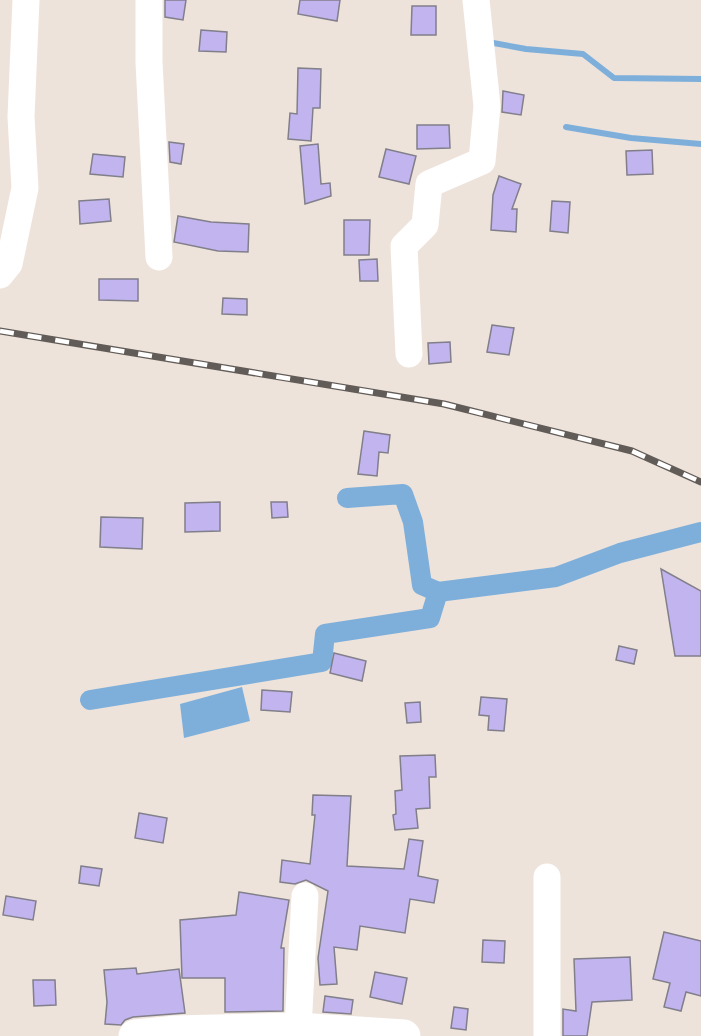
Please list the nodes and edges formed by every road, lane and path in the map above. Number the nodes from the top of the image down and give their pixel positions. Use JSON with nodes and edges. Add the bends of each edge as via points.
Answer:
{"nodes":[{"id":1,"x":26,"y":0,"type":"edge"},
{"id":2,"x":149,"y":0,"type":"edge"},
{"id":3,"x":476,"y":0,"type":"edge"},
{"id":4,"x":159,"y":257,"type":"dead end"},
{"id":5,"x":0,"y":275,"type":"edge"},
{"id":6,"x":409,"y":354,"type":"dead end"},
{"id":7,"x":547,"y":877,"type":"dead end"},
{"id":8,"x":305,"y":896,"type":"dead end"},
{"id":9,"x":298,"y":1029,"type":"junction"},
{"id":10,"x":176,"y":1034,"type":"edge"},
{"id":11,"x":135,"y":1036,"type":"edge"},
{"id":12,"x":404,"y":1036,"type":"edge"},
{"id":13,"x":547,"y":1036,"type":"edge"}],
"edges":[{"from":1,"to":5,"type":"street","via":[[21,117],[25,188],[9,264]]},
{"from":2,"to":4,"type":"street"},
{"from":3,"to":6,"type":"street","via":[[487,106],[482,161],[429,184],[425,225],[404,246]]},
{"from":7,"to":13,"type":"street"},
{"from":8,"to":9,"type":"street"},
{"from":9,"to":10,"type":"main road"},
{"from":9,"to":12,"type":"main road"},
{"from":10,"to":11,"type":"main road"}]}
